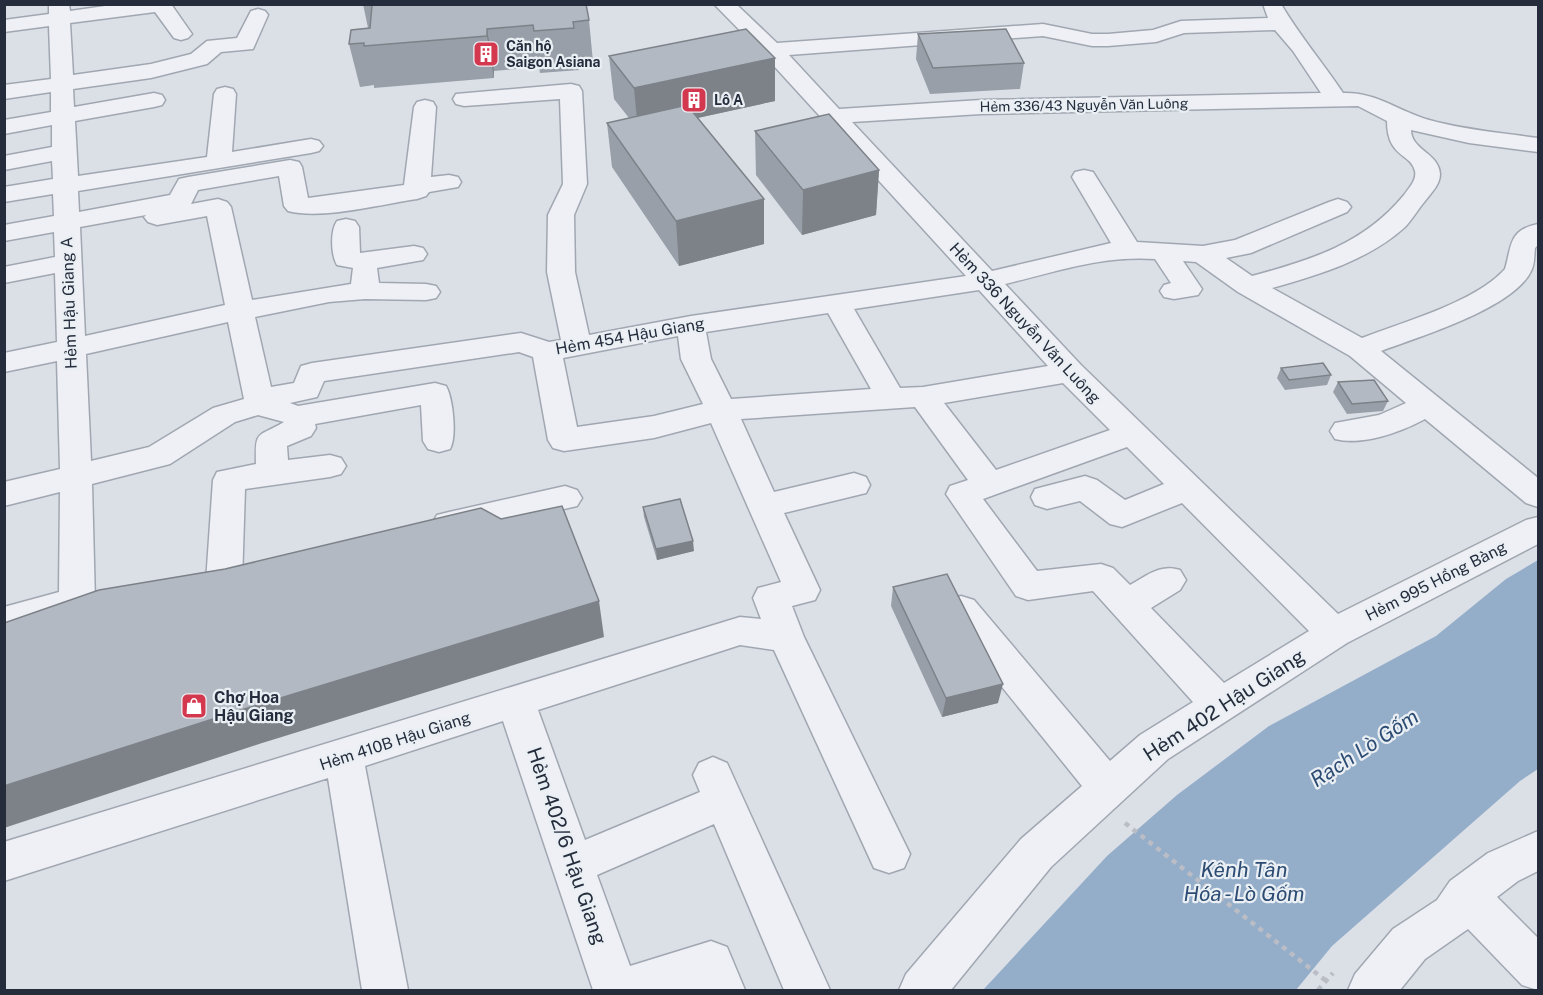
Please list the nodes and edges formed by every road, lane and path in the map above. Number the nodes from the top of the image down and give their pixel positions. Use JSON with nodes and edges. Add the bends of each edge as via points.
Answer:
{"nodes":[{"id":1,"x":724,"y":4,"type":"edge"},
{"id":2,"x":1264,"y":4,"type":"edge"},
{"id":3,"x":258,"y":15,"type":"dead end"},
{"id":4,"x":60,"y":20,"type":"edge"},
{"id":5,"x":147,"y":24,"type":"dead end"},
{"id":6,"x":1281,"y":24,"type":"junction"},
{"id":7,"x":4,"y":26,"type":"edge"},
{"id":8,"x":181,"y":34,"type":"dead end"},
{"id":9,"x":772,"y":51,"type":"junction"},
{"id":10,"x":4,"y":75,"type":"edge"},
{"id":11,"x":62,"y":75,"type":"junction"},
{"id":12,"x":4,"y":92,"type":"edge"},
{"id":13,"x":225,"y":94,"type":"dead end"},
{"id":14,"x":464,"y":99,"type":"dead end"},
{"id":15,"x":1336,"y":99,"type":"junction"},
{"id":16,"x":154,"y":100,"type":"dead end"},
{"id":17,"x":425,"y":107,"type":"dead end"},
{"id":18,"x":833,"y":116,"type":"junction"},
{"id":19,"x":63,"y":117,"type":"junction"},
{"id":20,"x":1399,"y":118,"type":"junction"},
{"id":21,"x":4,"y":127,"type":"edge"},
{"id":22,"x":1539,"y":145,"type":"edge"},
{"id":23,"x":311,"y":146,"type":"dead end"},
{"id":24,"x":64,"y":152,"type":"junction"},
{"id":25,"x":219,"y":162,"type":"junction"},
{"id":26,"x":4,"y":163,"type":"edge"},
{"id":27,"x":1084,"y":177,"type":"dead end"},
{"id":28,"x":449,"y":183,"type":"dead end"},
{"id":29,"x":66,"y":184,"type":"junction"},
{"id":30,"x":416,"y":186,"type":"junction"},
{"id":31,"x":4,"y":195,"type":"edge"},
{"id":32,"x":333,"y":204,"type":"junction"},
{"id":33,"x":1338,"y":207,"type":"dead end"},
{"id":34,"x":67,"y":226,"type":"junction"},
{"id":35,"x":1539,"y":232,"type":"edge"},
{"id":36,"x":4,"y":233,"type":"edge"},
{"id":37,"x":1128,"y":249,"type":"junction"},
{"id":38,"x":1163,"y":250,"type":"junction"},
{"id":39,"x":414,"y":254,"type":"dead end"},
{"id":40,"x":1203,"y":254,"type":"junction"},
{"id":41,"x":68,"y":262,"type":"junction"},
{"id":42,"x":365,"y":262,"type":"junction"},
{"id":43,"x":4,"y":275,"type":"edge"},
{"id":44,"x":985,"y":281,"type":"junction"},
{"id":45,"x":1248,"y":286,"type":"junction"},
{"id":46,"x":1190,"y":290,"type":"dead end"},
{"id":47,"x":365,"y":291,"type":"junction"},
{"id":48,"x":426,"y":292,"type":"dead end"},
{"id":49,"x":836,"y":303,"type":"junction"},
{"id":50,"x":239,"y":311,"type":"junction"},
{"id":51,"x":691,"y":325,"type":"junction"},
{"id":52,"x":577,"y":345,"type":"junction"},
{"id":53,"x":70,"y":349,"type":"junction"},
{"id":54,"x":1360,"y":349,"type":"junction"},
{"id":55,"x":547,"y":352,"type":"junction"},
{"id":56,"x":4,"y":363,"type":"edge"},
{"id":57,"x":1070,"y":372,"type":"junction"},
{"id":58,"x":923,"y":397,"type":"junction"},
{"id":59,"x":891,"y":398,"type":"junction"},
{"id":60,"x":258,"y":403,"type":"junction"},
{"id":61,"x":1427,"y":404,"type":"junction"},
{"id":62,"x":721,"y":410,"type":"junction"},
{"id":63,"x":298,"y":416,"type":"junction"},
{"id":64,"x":1346,"y":430,"type":"dead end"},
{"id":65,"x":1132,"y":434,"type":"junction"},
{"id":66,"x":439,"y":441,"type":"dead end"},
{"id":67,"x":330,"y":466,"type":"dead end"},
{"id":68,"x":273,"y":473,"type":"junction"},
{"id":69,"x":76,"y":476,"type":"junction"},
{"id":70,"x":989,"y":484,"type":"junction"},
{"id":71,"x":854,"y":485,"type":"dead end"},
{"id":72,"x":1187,"y":488,"type":"junction"},
{"id":73,"x":4,"y":494,"type":"edge"},
{"id":74,"x":1539,"y":495,"type":"edge"},
{"id":75,"x":1047,"y":497,"type":"dead end"},
{"id":76,"x":565,"y":498,"type":"dead end"},
{"id":77,"x":764,"y":506,"type":"junction"},
{"id":78,"x":1539,"y":529,"type":"edge"},
{"id":79,"x":415,"y":532,"type":"edge"},
{"id":80,"x":257,"y":572,"type":"edge"},
{"id":81,"x":1168,"y":580,"type":"dead end"},
{"id":82,"x":224,"y":582,"type":"junction"},
{"id":83,"x":190,"y":586,"type":"edge"},
{"id":84,"x":111,"y":597,"type":"edge"},
{"id":85,"x":77,"y":602,"type":"junction"},
{"id":86,"x":1127,"y":605,"type":"junction"},
{"id":87,"x":961,"y":610,"type":"edge"},
{"id":88,"x":4,"y":621,"type":"edge"},
{"id":89,"x":1334,"y":633,"type":"junction"},
{"id":90,"x":786,"y":637,"type":"junction"},
{"id":91,"x":516,"y":702,"type":"junction"},
{"id":92,"x":1220,"y":705,"type":"junction"},
{"id":93,"x":344,"y":757,"type":"junction"},
{"id":94,"x":1114,"y":803,"type":"junction"},
{"id":95,"x":1539,"y":850,"type":"edge"},
{"id":96,"x":889,"y":854,"type":"dead end"},
{"id":97,"x":4,"y":862,"type":"edge"},
{"id":98,"x":573,"y":865,"type":"junction"},
{"id":99,"x":1465,"y":895,"type":"junction"},
{"id":100,"x":1539,"y":969,"type":"edge"},
{"id":101,"x":385,"y":990,"type":"edge"},
{"id":102,"x":616,"y":990,"type":"edge"},
{"id":103,"x":626,"y":990,"type":"edge"},
{"id":104,"x":722,"y":990,"type":"edge"},
{"id":105,"x":807,"y":990,"type":"edge"},
{"id":106,"x":922,"y":990,"type":"edge"},
{"id":107,"x":1318,"y":990,"type":"edge"},
{"id":108,"x":1371,"y":990,"type":"edge"}],
"edges":[{"from":1,"to":9,"type":"street","name":"Hẻm 336 Nguyễn Văn Luông"},
{"from":2,"to":6,"type":"street","via":[[1272,6]]},
{"from":3,"to":11,"type":"street","via":[[245,44],[215,45],[201,67]]},
{"from":4,"to":5,"type":"street"},
{"from":4,"to":7,"type":"street"},
{"from":4,"to":8,"type":"street","via":[[161,5]]},
{"from":4,"to":11,"type":"street","name":"Hẻm Hậu Giang A"},
{"from":6,"to":9,"type":"street","via":[[1181,27],[1156,36],[1108,40],[1043,30]]},
{"from":6,"to":15,"type":"street"},
{"from":9,"to":18,"type":"street","name":"Hẻm 336 Nguyễn Văn Luông"},
{"from":10,"to":11,"type":"street"},
{"from":11,"to":12,"type":"street"},
{"from":11,"to":19,"type":"street","name":"Hẻm Hậu Giang A"},
{"from":13,"to":25,"type":"street"},
{"from":14,"to":52,"type":"street","via":[[571,91],[575,184],[561,215],[561,272]]},
{"from":15,"to":18,"type":"street","name":"Hẻm 336/43 Nguyễn Văn Luông","via":[[981,107]]},
{"from":15,"to":20,"type":"street","name":"Hẻm 336/43 Nguyễn Văn Luông","via":[[1360,99]]},
{"from":16,"to":19,"type":"street"},
{"from":17,"to":30,"type":"street"},
{"from":18,"to":44,"type":"street","name":"Hẻm 336 Nguyễn Văn Luông"},
{"from":19,"to":21,"type":"street"},
{"from":19,"to":24,"type":"street","name":"Hẻm Hậu Giang A"},
{"from":20,"to":22,"type":"street","name":"Hẻm 336/43 Nguyễn Văn Luông","via":[[1449,134]]},
{"from":20,"to":45,"type":"street","via":[[1399,135],[1405,147],[1423,161],[1428,172],[1426,183],[1396,221],[1361,245],[1314,268]]},
{"from":23,"to":25,"type":"street"},
{"from":24,"to":26,"type":"street"},
{"from":24,"to":29,"type":"street","name":"Hẻm Hậu Giang A"},
{"from":25,"to":29,"type":"street"},
{"from":27,"to":37,"type":"street"},
{"from":28,"to":30,"type":"street"},
{"from":29,"to":31,"type":"street"},
{"from":29,"to":34,"type":"street","name":"Hẻm Hậu Giang A"},
{"from":30,"to":32,"type":"street","via":[[417,191]]},
{"from":32,"to":34,"type":"street","via":[[297,206],[290,167],[188,184],[180,201]]},
{"from":32,"to":42,"type":"street","via":[[327,231],[358,225],[347,260]]},
{"from":33,"to":40,"type":"street","via":[[1242,247]]},
{"from":34,"to":36,"type":"street"},
{"from":34,"to":41,"type":"street","name":"Hẻm Hậu Giang A"},
{"from":34,"to":50,"type":"street","via":[[218,207]]},
{"from":35,"to":54,"type":"street","via":[[1522,245],[1517,272],[1500,290]]},
{"from":37,"to":38,"type":"street","name":"Hẻm 454 Hậu Giang"},
{"from":37,"to":44,"type":"street","name":"Hẻm 454 Hậu Giang"},
{"from":38,"to":40,"type":"street","name":"Hẻm 454 Hậu Giang"},
{"from":38,"to":46,"type":"street"},
{"from":39,"to":42,"type":"street"},
{"from":40,"to":45,"type":"street"},
{"from":41,"to":43,"type":"street"},
{"from":41,"to":53,"type":"street","name":"Hẻm Hậu Giang A"},
{"from":42,"to":47,"type":"street"},
{"from":44,"to":49,"type":"street","name":"Hẻm 454 Hậu Giang"},
{"from":44,"to":57,"type":"street","name":"Hẻm 336 Nguyễn Văn Luông"},
{"from":45,"to":54,"type":"street"},
{"from":47,"to":48,"type":"street"},
{"from":47,"to":50,"type":"street"},
{"from":49,"to":51,"type":"street","name":"Hẻm 454 Hậu Giang"},
{"from":49,"to":59,"type":"street"},
{"from":50,"to":53,"type":"street"},
{"from":50,"to":60,"type":"street"},
{"from":51,"to":52,"type":"street","name":"Hẻm 454 Hậu Giang"},
{"from":51,"to":62,"type":"street","via":[[696,359]]},
{"from":52,"to":55,"type":"street","name":"Hẻm 454 Hậu Giang"},
{"from":53,"to":56,"type":"street"},
{"from":53,"to":69,"type":"street","name":"Hẻm Hậu Giang A"},
{"from":54,"to":61,"type":"street"},
{"from":55,"to":60,"type":"street","name":"Hẻm 454 Hậu Giang","via":[[521,342],[312,374],[306,390]]},
{"from":55,"to":62,"type":"street","via":[[564,440],[654,427]]},
{"from":57,"to":58,"type":"street"},
{"from":57,"to":65,"type":"street","name":"Hẻm 336 Nguyễn Văn Luông"},
{"from":58,"to":59,"type":"street"},
{"from":58,"to":70,"type":"street"},
{"from":59,"to":62,"type":"street"},
{"from":60,"to":63,"type":"street"},
{"from":60,"to":69,"type":"street","name":"Hẻm 454 Hậu Giang","via":[[224,415],[159,456]]},
{"from":61,"to":64,"type":"street","via":[[1407,417]]},
{"from":61,"to":74,"type":"street"},
{"from":62,"to":77,"type":"street"},
{"from":63,"to":66,"type":"street","via":[[435,393]]},
{"from":63,"to":68,"type":"street","via":[[300,428],[271,441]]},
{"from":65,"to":70,"type":"street"},
{"from":65,"to":72,"type":"street","name":"Hẻm 336 Nguyễn Văn Luông"},
{"from":67,"to":68,"type":"street"},
{"from":68,"to":82,"type":"street","via":[[229,480]]},
{"from":69,"to":73,"type":"street","name":"Hẻm 454 Hậu Giang"},
{"from":69,"to":85,"type":"street","name":"Hẻm Hậu Giang A"},
{"from":70,"to":86,"type":"street","via":[[962,494],[1028,586],[1101,577]]},
{"from":71,"to":77,"type":"street"},
{"from":72,"to":75,"type":"street","via":[[1122,515],[1085,488]]},
{"from":72,"to":89,"type":"street","name":"Hẻm 336 Nguyễn Văn Luông"},
{"from":76,"to":79,"type":"street"},
{"from":77,"to":90,"type":"street","via":[[802,590],[771,598]]},
{"from":78,"to":89,"type":"street","name":"Hẻm 995 Hồng Bàng"},
{"from":80,"to":82,"type":"street"},
{"from":81,"to":86,"type":"street"},
{"from":82,"to":83,"type":"street"},
{"from":84,"to":85,"type":"street"},
{"from":85,"to":88,"type":"street"},
{"from":86,"to":92,"type":"street"},
{"from":87,"to":94,"type":"street"},
{"from":89,"to":92,"type":"street","name":"Hẻm 402 Hậu Giang"},
{"from":90,"to":91,"type":"street","name":"Hẻm 410B Hậu Giang","via":[[740,631]]},
{"from":90,"to":96,"type":"street"},
{"from":91,"to":93,"type":"street","name":"Hẻm 410B Hậu Giang"},
{"from":91,"to":98,"type":"street","name":"Hẻm 402/6 Hậu Giang"},
{"from":92,"to":94,"type":"street","name":"Hẻm 402 Hậu Giang","via":[[1154,747]]},
{"from":93,"to":97,"type":"street","name":"Hẻm 410B Hậu Giang"},
{"from":93,"to":101,"type":"street"},
{"from":94,"to":106,"type":"street","name":"Hẻm 402 Hậu Giang","via":[[1036,853]]},
{"from":94,"to":107,"type":"path","via":[[1325,980]]},
{"from":95,"to":99,"type":"street","via":[[1503,867]]},
{"from":98,"to":102,"type":"street","name":"Hẻm 402/6 Hậu Giang"},
{"from":98,"to":105,"type":"street","via":[[719,788]]},
{"from":99,"to":100,"type":"street"},
{"from":99,"to":108,"type":"street","via":[[1452,915],[1409,944]]},
{"from":103,"to":104,"type":"street","via":[[711,963]]}]}
